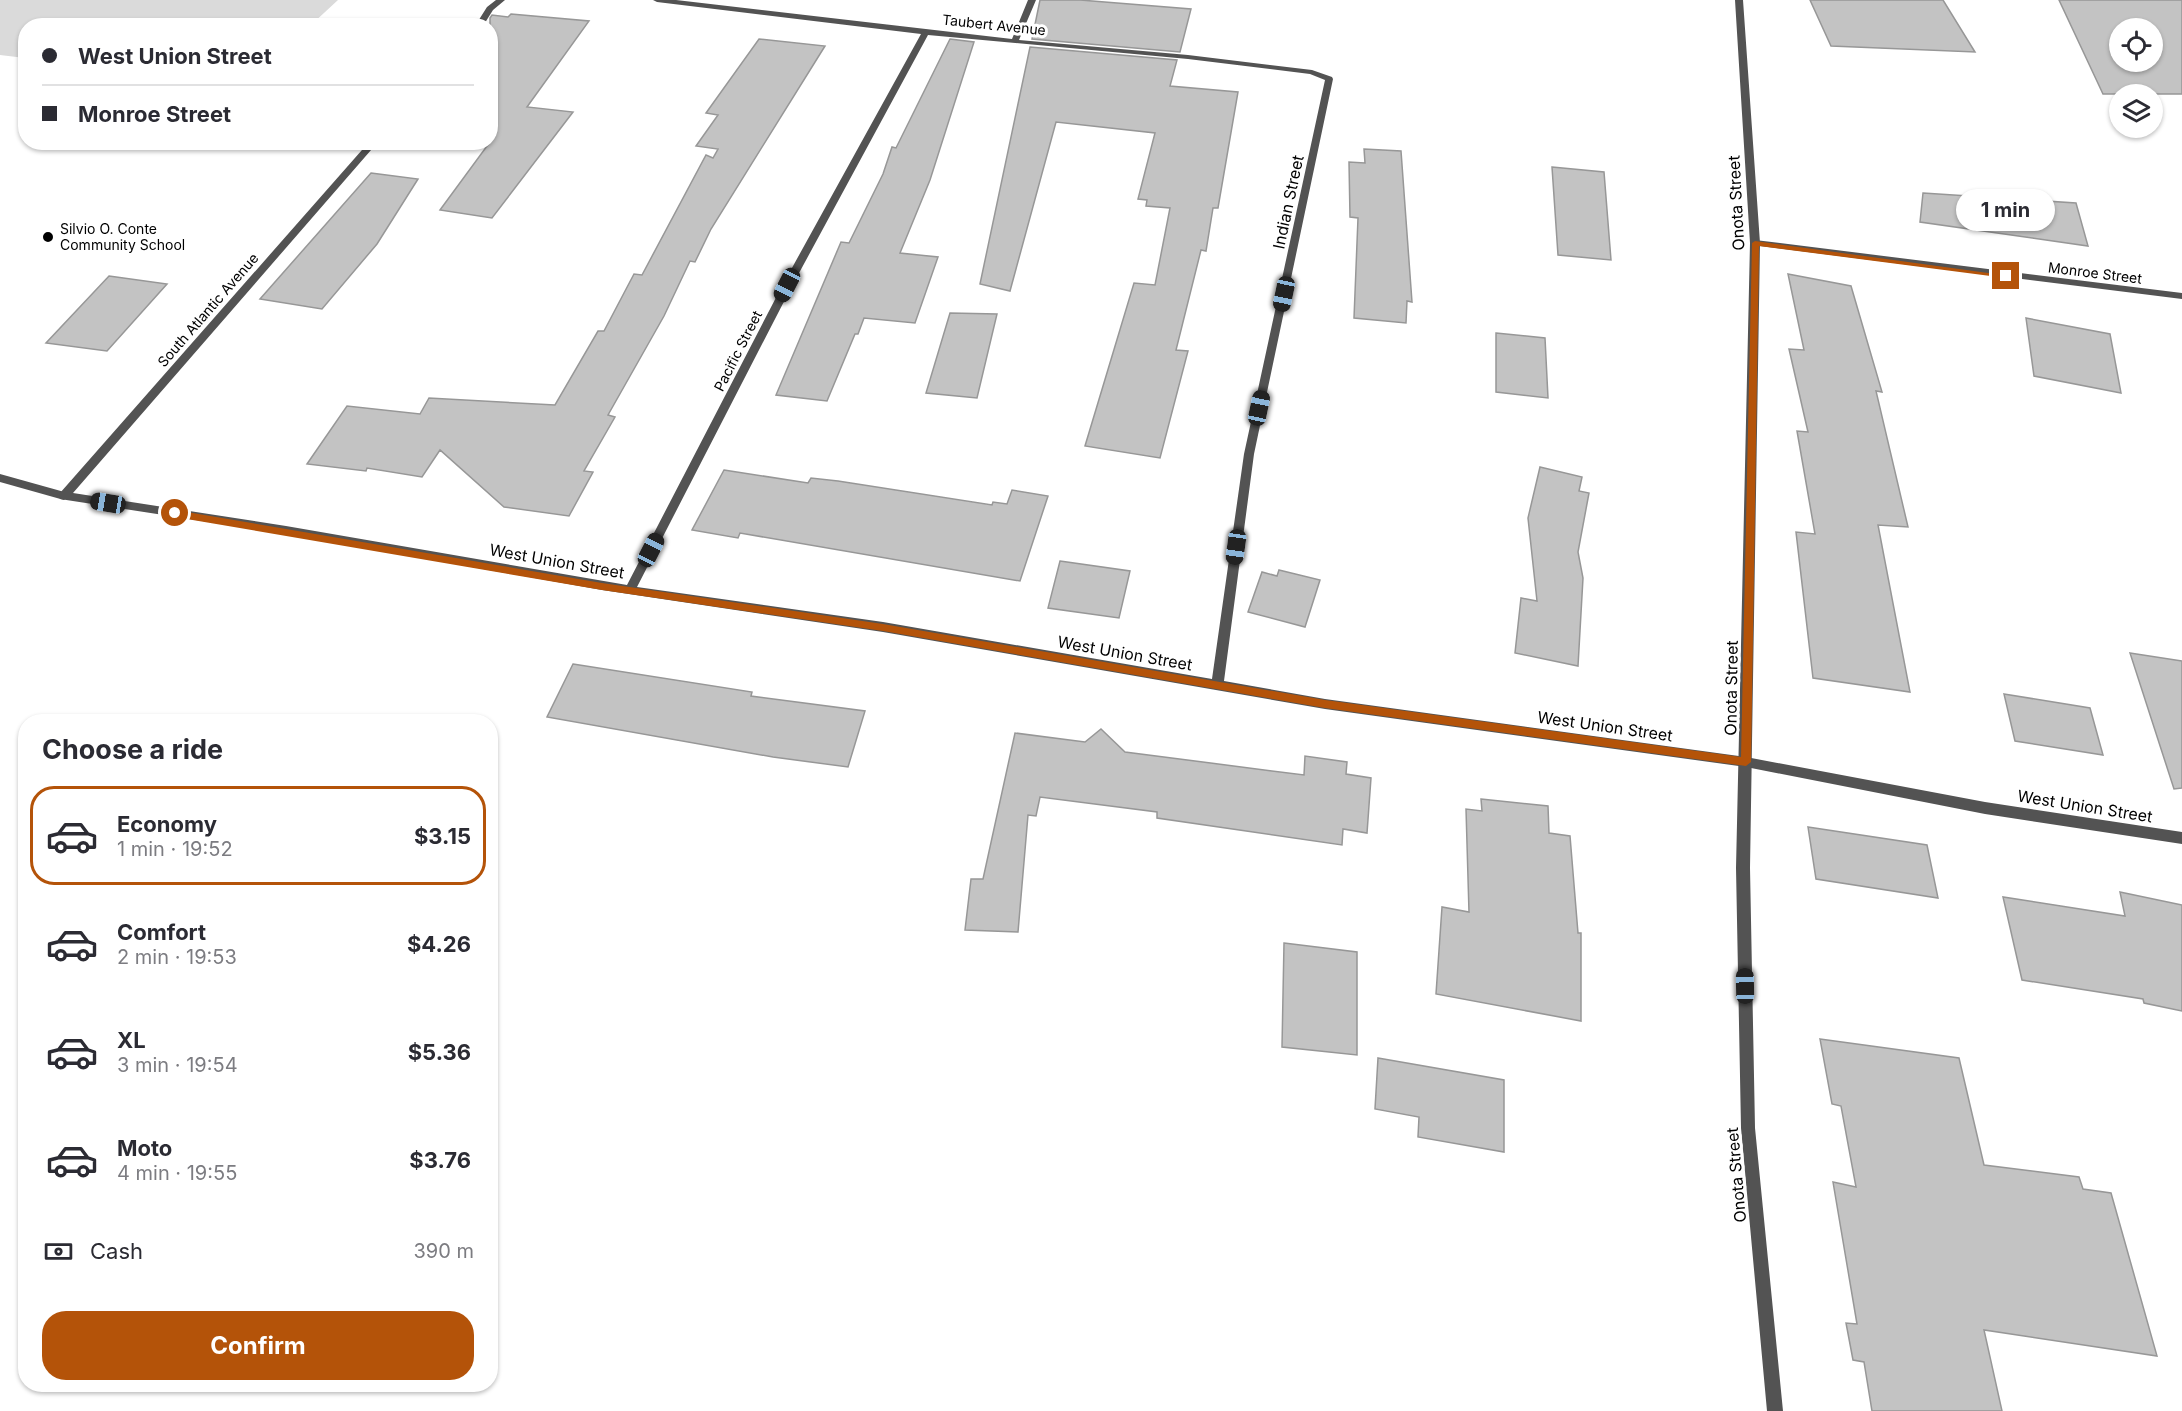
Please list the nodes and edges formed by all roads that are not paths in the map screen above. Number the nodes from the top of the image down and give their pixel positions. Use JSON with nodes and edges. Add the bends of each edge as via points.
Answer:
{"nodes":[{"id":1,"x":501,"y":0,"type":"edge"},
{"id":2,"x":657,"y":0,"type":"edge"},
{"id":3,"x":1032,"y":0,"type":"edge"},
{"id":4,"x":1739,"y":0,"type":"edge"},
{"id":5,"x":484,"y":18,"type":"edge"},
{"id":6,"x":926,"y":32,"type":"junction"},
{"id":7,"x":1015,"y":41,"type":"junction"},
{"id":8,"x":1329,"y":79,"type":"joint"},
{"id":9,"x":367,"y":150,"type":"edge"},
{"id":10,"x":1755,"y":243,"type":"junction"},
{"id":11,"x":2182,"y":296,"type":"edge"},
{"id":12,"x":0,"y":478,"type":"edge"},
{"id":13,"x":64,"y":496,"type":"junction"},
{"id":14,"x":630,"y":590,"type":"junction"},
{"id":15,"x":1217,"y":686,"type":"junction"},
{"id":16,"x":1746,"y":762,"type":"junction"},
{"id":17,"x":2182,"y":838,"type":"edge"},
{"id":18,"x":1775,"y":1411,"type":"edge"}],
"edges":[{"from":1,"to":5,"type":"street"},
{"from":2,"to":6,"type":"street","name":"Taubert Avenue"},
{"from":3,"to":7,"type":"street"},
{"from":4,"to":10,"type":"street","name":"Onota Street"},
{"from":6,"to":7,"type":"street","name":"Taubert Avenue"},
{"from":6,"to":14,"type":"street","name":"Pacific Street","via":[[787,285]]},
{"from":7,"to":8,"type":"street","name":"Taubert Avenue","via":[[1312,72]]},
{"from":8,"to":15,"type":"street","name":"Indian Street","via":[[1249,454]]},
{"from":9,"to":13,"type":"street","name":"South Atlantic Avenue"},
{"from":10,"to":11,"type":"street","name":"Monroe Street"},
{"from":10,"to":16,"type":"street","name":"Onota Street"},
{"from":12,"to":13,"type":"street","name":"West Union Street"},
{"from":13,"to":14,"type":"street","name":"West Union Street"},
{"from":14,"to":15,"type":"street","name":"West Union Street","via":[[883,627]]},
{"from":15,"to":16,"type":"street","name":"West Union Street"},
{"from":16,"to":17,"type":"street","name":"West Union Street","via":[[1985,808]]},
{"from":16,"to":18,"type":"street","name":"Onota Street","via":[[1743,868],[1748,1128]]}]}
